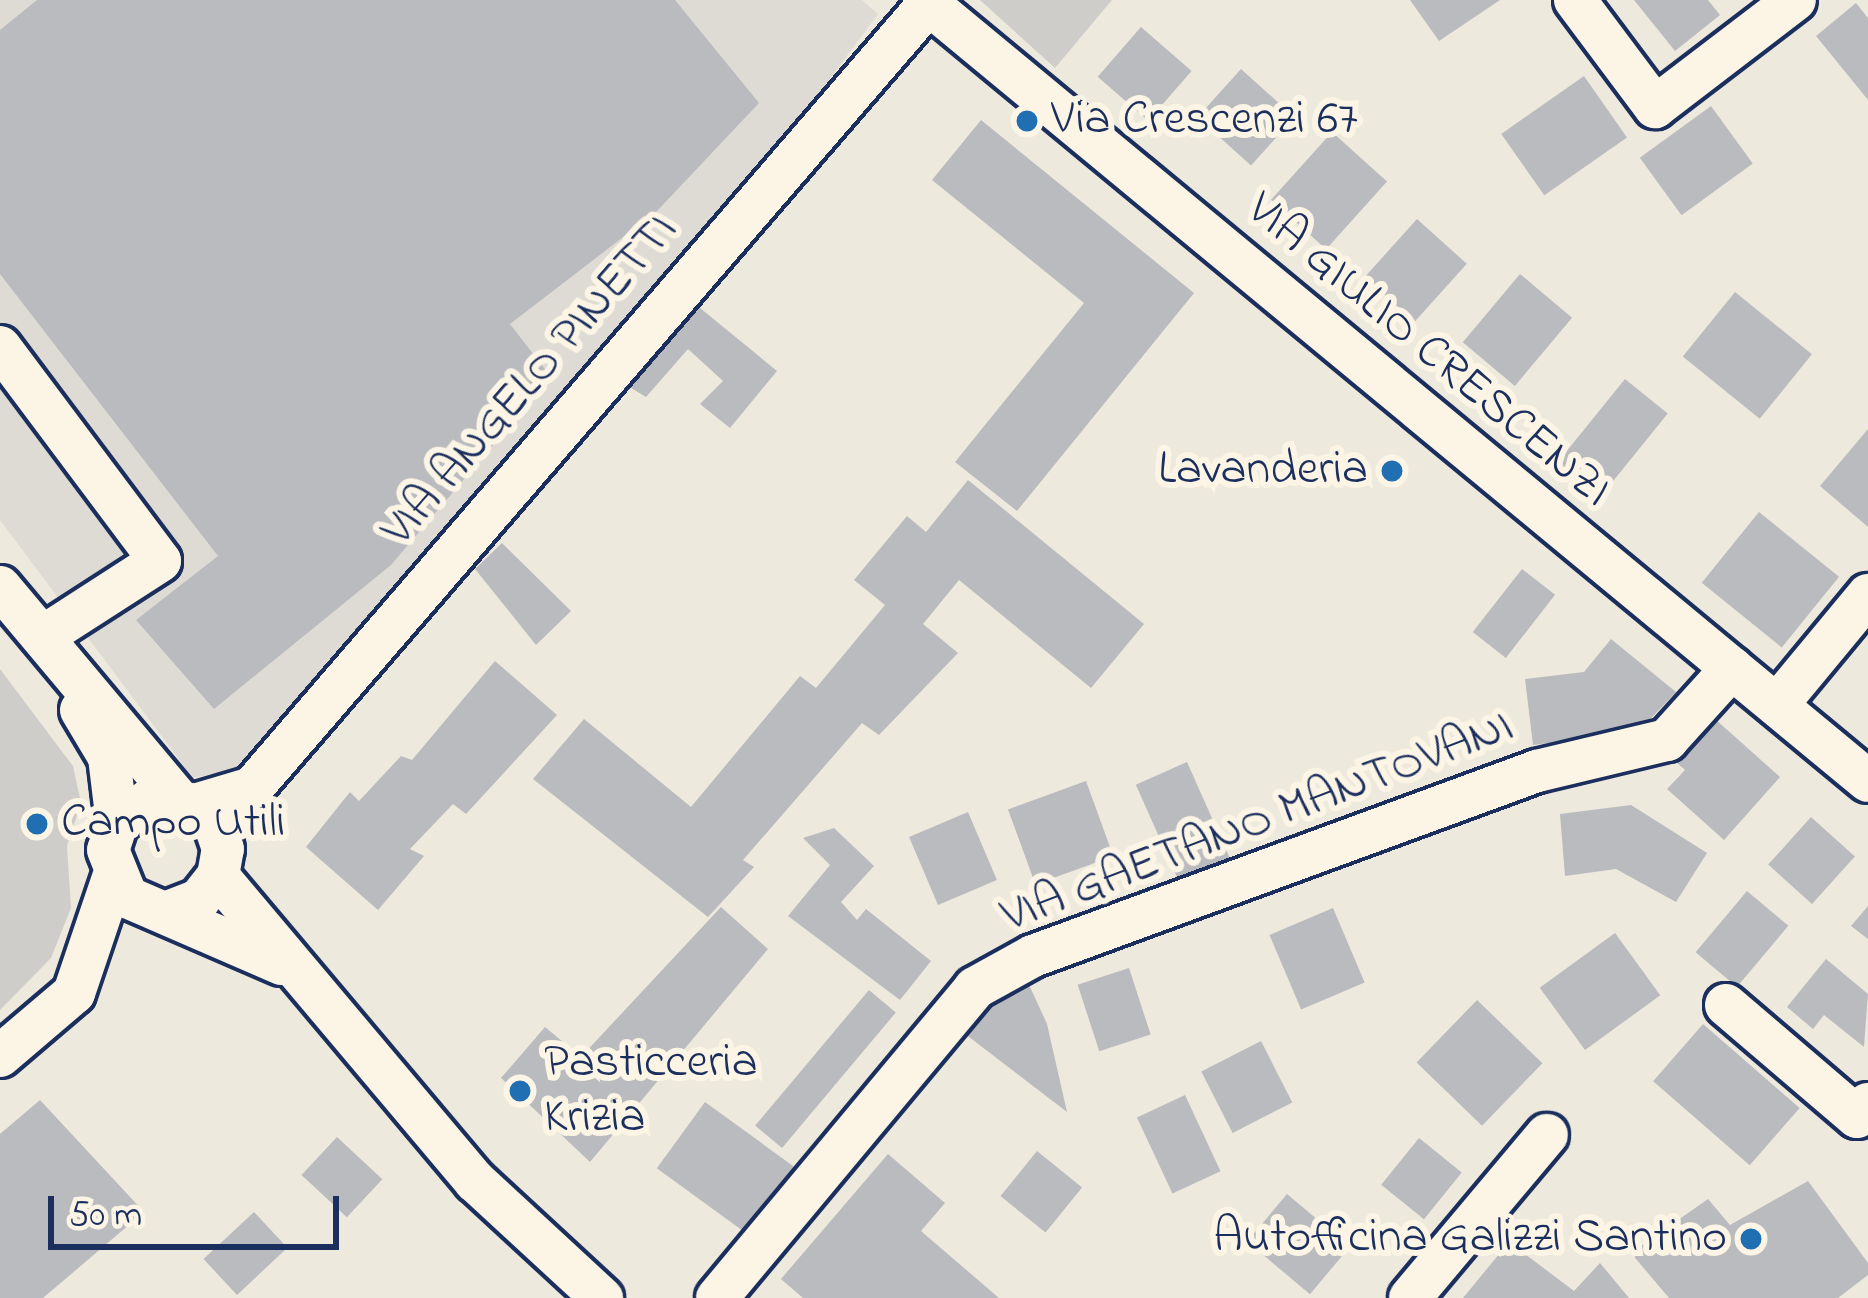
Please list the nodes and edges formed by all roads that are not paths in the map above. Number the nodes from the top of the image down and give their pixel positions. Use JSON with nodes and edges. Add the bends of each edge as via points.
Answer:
{"nodes":[{"id":1,"x":1574,"y":0,"type":"edge"},
{"id":2,"x":1795,"y":0,"type":"edge"},
{"id":3,"x":928,"y":1,"type":"edge"},
{"id":4,"x":0,"y":346,"type":"edge"},
{"id":5,"x":1868,"y":595,"type":"edge"},
{"id":6,"x":21,"y":612,"type":"edge"},
{"id":7,"x":1732,"y":668,"type":"junction"},
{"id":8,"x":1777,"y":705,"type":"junction"},
{"id":9,"x":1868,"y":781,"type":"edge"},
{"id":10,"x":185,"y":801,"type":"junction"},
{"id":11,"x":117,"y":823,"type":"junction"},
{"id":12,"x":218,"y":877,"type":"junction"},
{"id":13,"x":113,"y":878,"type":"junction"},
{"id":14,"x":159,"y":910,"type":"junction"},
{"id":15,"x":288,"y":968,"type":"junction"},
{"id":16,"x":74,"y":993,"type":"junction"},
{"id":17,"x":1726,"y":1005,"type":"dead end"},
{"id":18,"x":0,"y":1056,"type":"edge"},
{"id":19,"x":1868,"y":1104,"type":"edge"},
{"id":20,"x":1547,"y":1135,"type":"dead end"},
{"id":21,"x":602,"y":1298,"type":"edge"},
{"id":22,"x":717,"y":1298,"type":"edge"},
{"id":23,"x":1410,"y":1298,"type":"edge"}],
"edges":[{"from":1,"to":2,"type":"street","via":[[1655,107]]},
{"from":3,"to":7,"type":"street","name":"VIA GIULIO CRESCENZI"},
{"from":3,"to":10,"type":"street","name":"VIA ANGELO PINETTI","via":[[252,788]]},
{"from":4,"to":6,"type":"street","via":[[160,561]]},
{"from":5,"to":8,"type":"street"},
{"from":6,"to":10,"type":"street"},
{"from":6,"to":11,"type":"street","via":[[109,757]]},
{"from":7,"to":8,"type":"street","name":"VIA GIULIO CRESCENZI"},
{"from":7,"to":22,"type":"street","name":"VIA GAETANO MANTOVANI","via":[[1666,740],[1537,771],[1034,956],[975,988]]},
{"from":8,"to":9,"type":"street","name":"VIA GIULIO CRESCENZI"},
{"from":10,"to":11,"type":"street","via":[[153,797]]},
{"from":10,"to":12,"type":"street","via":[[214,823],[223,849]]},
{"from":11,"to":13,"type":"street","via":[[108,850]]},
{"from":12,"to":14,"type":"street","via":[[200,900]]},
{"from":12,"to":15,"type":"street"},
{"from":13,"to":14,"type":"street"},
{"from":13,"to":16,"type":"street"},
{"from":14,"to":15,"type":"street"},
{"from":14,"to":16,"type":"street"},
{"from":15,"to":21,"type":"street","via":[[475,1181]]},
{"from":16,"to":18,"type":"street"},
{"from":17,"to":19,"type":"street","via":[[1857,1117]]},
{"from":20,"to":23,"type":"street"}]}
